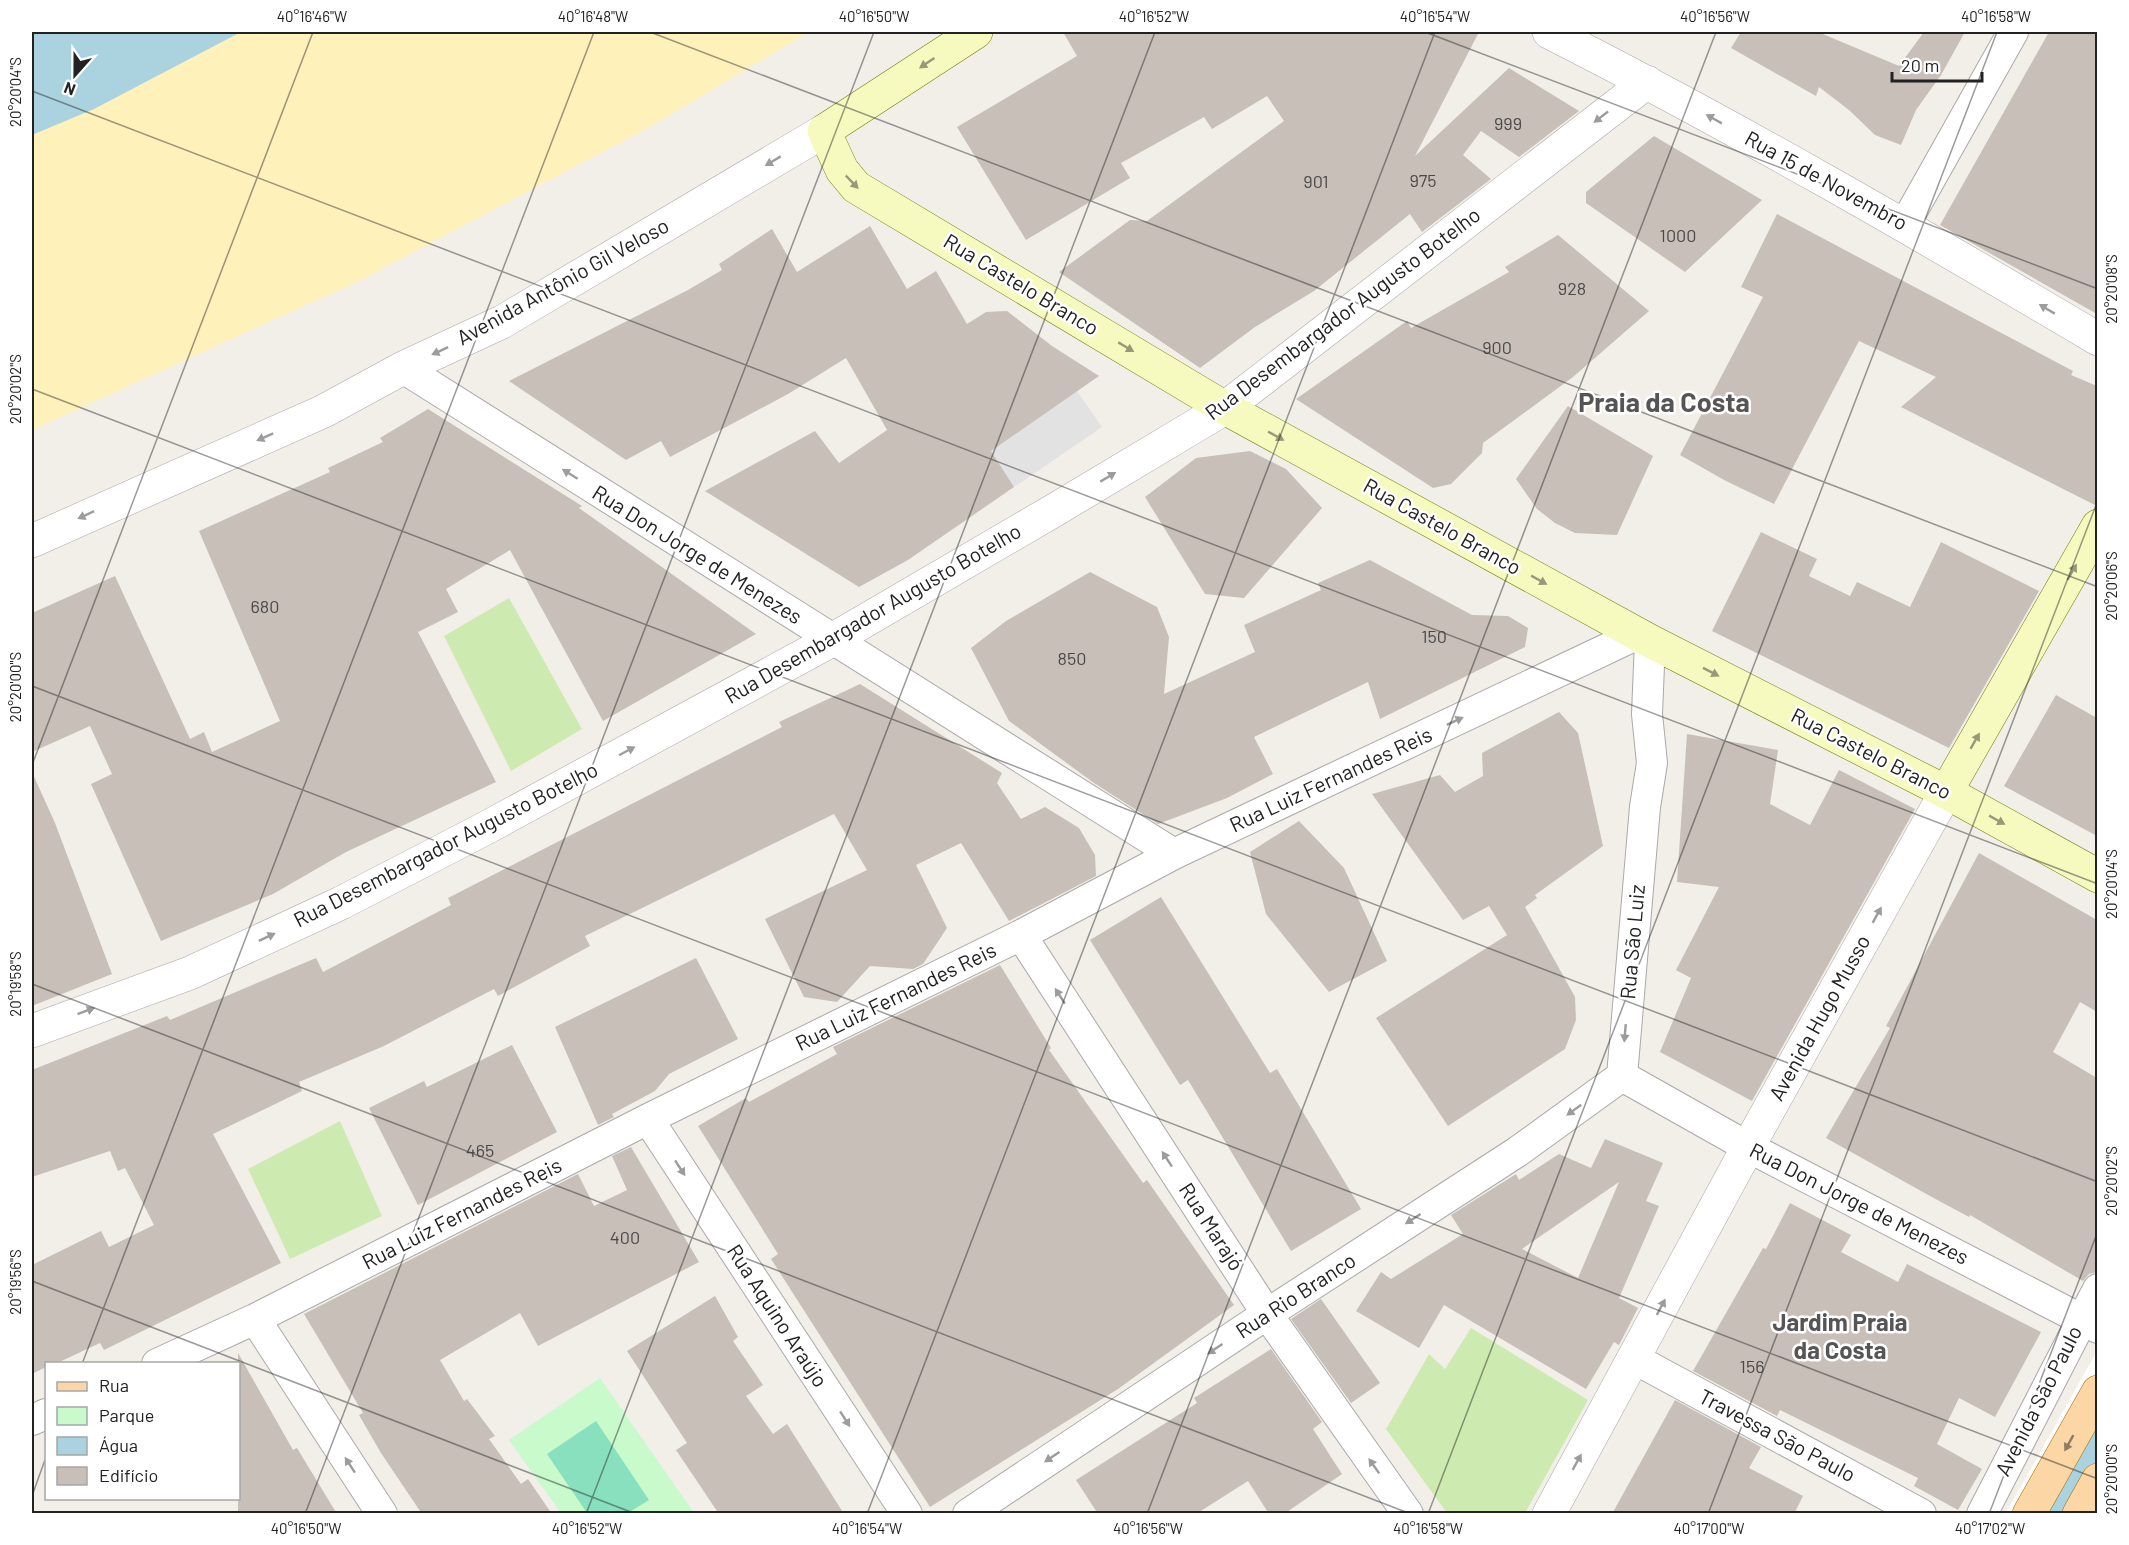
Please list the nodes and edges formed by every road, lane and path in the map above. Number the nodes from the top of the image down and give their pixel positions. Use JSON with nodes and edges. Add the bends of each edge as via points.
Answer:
{"nodes":[{"id":1,"x":976,"y":32,"type":"edge"},
{"id":2,"x":1549,"y":32,"type":"edge"},
{"id":3,"x":2013,"y":32,"type":"edge"},
{"id":4,"x":1647,"y":82,"type":"junction"},
{"id":5,"x":824,"y":131,"type":"junction"},
{"id":6,"x":1905,"y":224,"type":"junction"},
{"id":7,"x":2097,"y":339,"type":"edge"},
{"id":8,"x":403,"y":368,"type":"junction"},
{"id":9,"x":1225,"y":408,"type":"junction"},
{"id":10,"x":2097,"y":526,"type":"edge"},
{"id":11,"x":32,"y":541,"type":"edge"},
{"id":12,"x":1644,"y":638,"type":"junction"},
{"id":13,"x":832,"y":640,"type":"junction"},
{"id":14,"x":1946,"y":792,"type":"junction"},
{"id":15,"x":1174,"y":854,"type":"junction"},
{"id":16,"x":2097,"y":876,"type":"edge"},
{"id":17,"x":1021,"y":935,"type":"junction"},
{"id":18,"x":32,"y":1031,"type":"edge"},
{"id":19,"x":1622,"y":1076,"type":"junction"},
{"id":20,"x":648,"y":1119,"type":"junction"},
{"id":21,"x":1748,"y":1147,"type":"junction"},
{"id":22,"x":2097,"y":1289,"type":"edge"},
{"id":23,"x":1267,"y":1314,"type":"junction"},
{"id":24,"x":255,"y":1319,"type":"junction"},
{"id":25,"x":2089,"y":1323,"type":"edge"},
{"id":26,"x":1634,"y":1358,"type":"junction"},
{"id":27,"x":162,"y":1362,"type":"edge"},
{"id":28,"x":2097,"y":1392,"type":"edge"},
{"id":29,"x":2097,"y":1480,"type":"edge"},
{"id":30,"x":382,"y":1514,"type":"edge"},
{"id":31,"x":907,"y":1514,"type":"edge"},
{"id":32,"x":968,"y":1514,"type":"edge"},
{"id":33,"x":1408,"y":1514,"type":"edge"},
{"id":34,"x":1549,"y":1514,"type":"edge"},
{"id":35,"x":1921,"y":1514,"type":"edge"},
{"id":36,"x":1982,"y":1514,"type":"edge"},
{"id":37,"x":2029,"y":1514,"type":"edge"},
{"id":38,"x":2079,"y":1514,"type":"edge"}],
"edges":[{"from":1,"to":5,"type":"main road","name":"Avenida Antônio Gil Veloso","one_way":true},
{"from":2,"to":4,"type":"street","name":"Rua 15 de Novembro"},
{"from":3,"to":6,"type":"street"},
{"from":6,"to":4,"type":"street","name":"Rua 15 de Novembro","one_way":true},
{"from":4,"to":9,"type":"street","name":"Rua Desembargador Augusto Botelho","one_way":true},
{"from":5,"to":8,"type":"street","name":"Avenida Antônio Gil Veloso","one_way":true,"via":[[502,321]]},
{"from":5,"to":9,"type":"main road","name":"Rua Castelo Branco","one_way":true,"via":[[842,170],[856,187]]},
{"from":7,"to":6,"type":"street","name":"Rua 15 de Novembro","one_way":true},
{"from":8,"to":11,"type":"street","name":"Avenida Antônio Gil Veloso","one_way":true,"via":[[324,411]]},
{"from":13,"to":8,"type":"street","name":"Rua Don Jorge de Menezes","one_way":true},
{"from":9,"to":12,"type":"main road","name":"Rua Castelo Branco","one_way":true},
{"from":13,"to":9,"type":"street","name":"Rua Desembargador Augusto Botelho","one_way":true},
{"from":14,"to":10,"type":"main road","name":"Avenida Hugo Musso","one_way":true},
{"from":12,"to":14,"type":"main road","name":"Rua Castelo Branco","one_way":true},
{"from":15,"to":12,"type":"street","name":"Rua Luiz Fernandes Reis","one_way":true},
{"from":12,"to":19,"type":"street","name":"Rua São Luiz","one_way":true,"via":[[1653,763],[1645,807]]},
{"from":13,"to":15,"type":"street","name":"Rua Don Jorge de Menezes"},
{"from":18,"to":13,"type":"street","name":"Rua Desembargador Augusto Botelho","one_way":true,"via":[[190,973],[341,903]]},
{"from":14,"to":16,"type":"main road","name":"Rua Castelo Branco","one_way":true},
{"from":21,"to":14,"type":"street","name":"Avenida Hugo Musso","one_way":true},
{"from":15,"to":17,"type":"street","name":"Rua Luiz Fernandes Reis"},
{"from":17,"to":20,"type":"street","name":"Rua Luiz Fernandes Reis"},
{"from":23,"to":17,"type":"street","name":"Rua Marajó","one_way":true},
{"from":19,"to":21,"type":"street","name":"Rua Don Jorge de Menezes"},
{"from":19,"to":23,"type":"street","name":"Rua Rio Branco","one_way":true,"via":[[1517,1152]]},
{"from":20,"to":24,"type":"street","name":"Rua Luiz Fernandes Reis"},
{"from":20,"to":31,"type":"street","name":"Rua Aquino Araújo","one_way":true},
{"from":21,"to":25,"type":"street","name":"Rua Don Jorge de Menezes"},
{"from":26,"to":21,"type":"street","name":"Avenida Hugo Musso","one_way":true},
{"from":22,"to":25,"type":"street","name":"Avenida São Paulo"},
{"from":23,"to":32,"type":"street","name":"Rua Rio Branco","one_way":true},
{"from":33,"to":23,"type":"street","name":"Rua Marajó","one_way":true},
{"from":24,"to":27,"type":"street","name":"Rua Luiz Fernandes Reis"},
{"from":30,"to":24,"type":"street","one_way":true},
{"from":25,"to":36,"type":"street","name":"Avenida São Paulo"},
{"from":34,"to":26,"type":"street","name":"Avenida Hugo Musso","one_way":true},
{"from":26,"to":35,"type":"street","name":"Travessa São Paulo"},
{"from":28,"to":37,"type":"main road","one_way":true},
{"from":29,"to":38,"type":"main road"}]}
